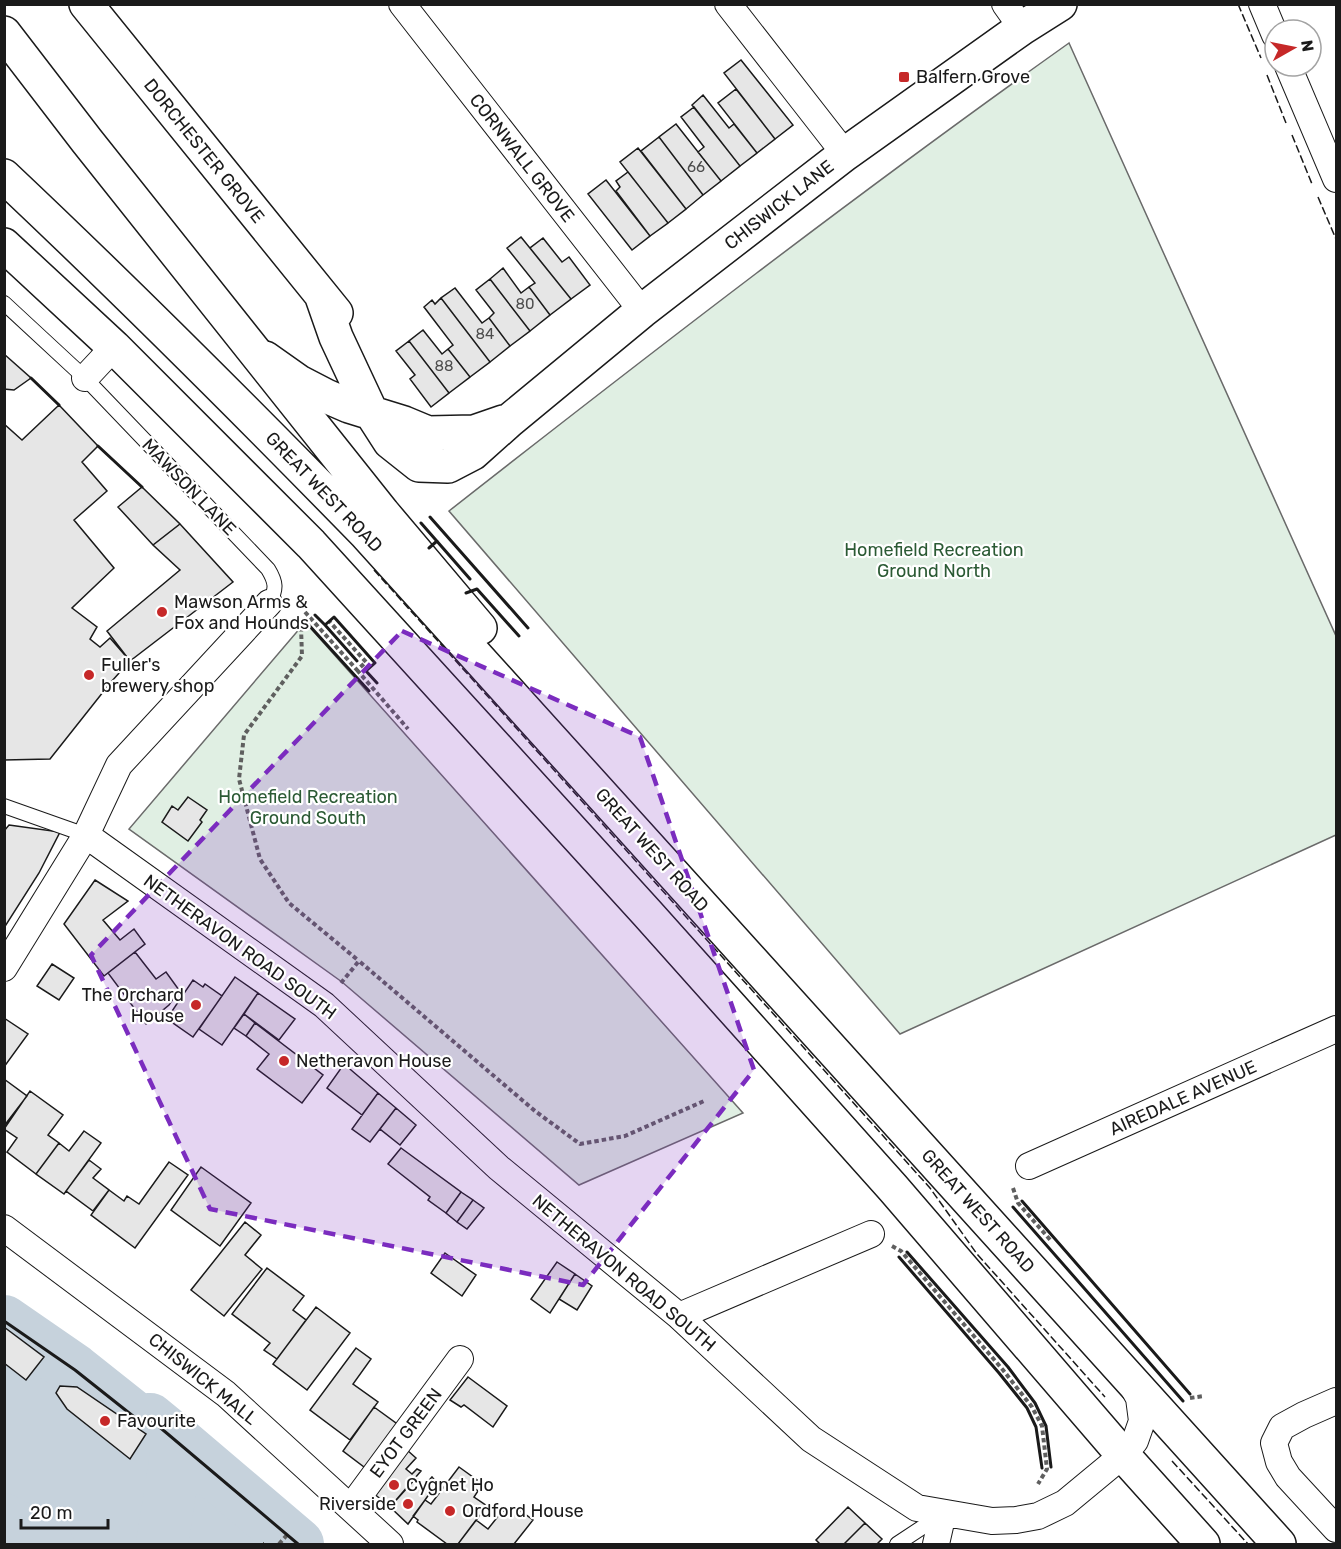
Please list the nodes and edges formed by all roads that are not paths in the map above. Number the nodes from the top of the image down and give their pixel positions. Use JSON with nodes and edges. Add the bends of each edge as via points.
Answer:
{"nodes":[{"id":1,"x":86,"y":4,"type":"edge"},
{"id":2,"x":402,"y":4,"type":"edge"},
{"id":3,"x":728,"y":4,"type":"edge"},
{"id":4,"x":1060,"y":4,"type":"edge"},
{"id":5,"x":1262,"y":4,"type":"edge"},
{"id":6,"x":1014,"y":16,"type":"edge"},
{"id":7,"x":1268,"y":18,"type":"edge"},
{"id":8,"x":4,"y":33,"type":"edge"},
{"id":9,"x":1293,"y":78,"type":"edge"},
{"id":10,"x":845,"y":154,"type":"junction"},
{"id":11,"x":4,"y":176,"type":"edge"},
{"id":12,"x":1336,"y":179,"type":"edge"},
{"id":13,"x":4,"y":245,"type":"edge"},
{"id":14,"x":322,"y":297,"type":"junction"},
{"id":15,"x":4,"y":303,"type":"edge"},
{"id":16,"x":642,"y":311,"type":"junction"},
{"id":17,"x":114,"y":347,"type":"junction"},
{"id":18,"x":253,"y":348,"type":"junction"},
{"id":19,"x":85,"y":378,"type":"junction"},
{"id":20,"x":372,"y":414,"type":"junction"},
{"id":21,"x":510,"y":420,"type":"junction"},
{"id":22,"x":404,"y":423,"type":"junction"},
{"id":23,"x":269,"y":603,"type":"joint"},
{"id":24,"x":4,"y":806,"type":"edge"},
{"id":25,"x":86,"y":835,"type":"junction"},
{"id":26,"x":4,"y":968,"type":"edge"},
{"id":27,"x":1336,"y":1029,"type":"edge"},
{"id":28,"x":854,"y":1073,"type":"junction"},
{"id":29,"x":1029,"y":1166,"type":"dead end"},
{"id":30,"x":4,"y":1228,"type":"edge"},
{"id":31,"x":871,"y":1234,"type":"road end"},
{"id":32,"x":679,"y":1316,"type":"junction"},
{"id":33,"x":460,"y":1359,"type":"dead end"},
{"id":34,"x":1126,"y":1375,"type":"junction"},
{"id":35,"x":1336,"y":1401,"type":"edge"},
{"id":36,"x":1123,"y":1455,"type":"junction"},
{"id":37,"x":351,"y":1507,"type":"junction"},
{"id":38,"x":943,"y":1513,"type":"junction"},
{"id":39,"x":1336,"y":1529,"type":"edge"},
{"id":40,"x":390,"y":1545,"type":"edge"},
{"id":41,"x":897,"y":1545,"type":"edge"},
{"id":42,"x":936,"y":1545,"type":"edge"},
{"id":43,"x":1203,"y":1545,"type":"edge"},
{"id":44,"x":1279,"y":1545,"type":"edge"}],
"edges":[{"from":1,"to":14,"type":"main road","name":"DORCHESTER GROVE"},
{"from":2,"to":16,"type":"street","name":"CORNWALL GROVE"},
{"from":3,"to":10,"type":"street"},
{"from":4,"to":6,"type":"main road","name":"CHISWICK LANE"},
{"from":5,"to":7,"type":"street"},
{"from":6,"to":10,"type":"main road","name":"CHISWICK LANE"},
{"from":8,"to":18,"type":"main road"},
{"from":9,"to":12,"type":"street"},
{"from":10,"to":16,"type":"main road","name":"CHISWICK LANE"},
{"from":11,"to":28,"type":"main road","name":"GREAT WEST ROAD","via":[[169,333],[366,534]]},
{"from":13,"to":17,"type":"main road"},
{"from":14,"to":20,"type":"main road","name":"DORCHESTER GROVE"},
{"from":14,"to":22,"type":"main road","name":"DORCHESTER GROVE","via":[[354,334]]},
{"from":15,"to":19,"type":"lane","name":"MAWSON LANE"},
{"from":16,"to":21,"type":"main road","name":"CHISWICK LANE"},
{"from":17,"to":19,"type":"street"},
{"from":17,"to":36,"type":"main road","via":[[311,544],[893,1188]]},
{"from":18,"to":20,"type":"main road","name":"CHISWICK LANE","via":[[299,382]]},
{"from":18,"to":28,"type":"main road","via":[[383,513]]},
{"from":19,"to":23,"type":"lane","name":"MAWSON LANE","via":[[268,568],[275,592]]},
{"from":20,"to":21,"type":"main road","name":"CHISWICK LANE","via":[[390,442],[419,465],[438,467],[460,462]]},
{"from":20,"to":22,"type":"main road","name":"CHISWICK LANE"},
{"from":21,"to":22,"type":"main road","name":"CHISWICK LANE","via":[[474,432],[451,434],[428,433]]},
{"from":23,"to":25,"type":"street","via":[[119,765]]},
{"from":24,"to":25,"type":"lane"},
{"from":25,"to":26,"type":"street"},
{"from":25,"to":32,"type":"street","name":"NETHERAVON ROAD SOUTH","via":[[324,1005],[499,1168]]},
{"from":27,"to":29,"type":"street","name":"AIREDALE AVENUE"},
{"from":28,"to":34,"type":"main road","name":"GREAT WEST ROAD"},
{"from":30,"to":37,"type":"street","name":"CHISWICK MALL","via":[[226,1394]]},
{"from":31,"to":32,"type":"street"},
{"from":32,"to":38,"type":"street","name":"NETHERAVON ROAD SOUTH","via":[[811,1439],[917,1508]]},
{"from":33,"to":37,"type":"street","name":"EYOT GREEN"},
{"from":34,"to":36,"type":"street","name":"NETHERAVON ROAD SOUTH","via":[[1138,1398],[1142,1421],[1136,1441]]},
{"from":34,"to":44,"type":"main road","name":"GREAT WEST ROAD"},
{"from":35,"to":39,"type":"street","via":[[1282,1427],[1274,1443],[1288,1477]]},
{"from":36,"to":38,"type":"street","name":"NETHERAVON ROAD SOUTH","via":[[1065,1503],[1038,1516],[992,1521]]},
{"from":36,"to":43,"type":"main road"},
{"from":37,"to":40,"type":"street","name":"CHISWICK MALL"},
{"from":38,"to":41,"type":"lane"},
{"from":38,"to":42,"type":"street"}]}
